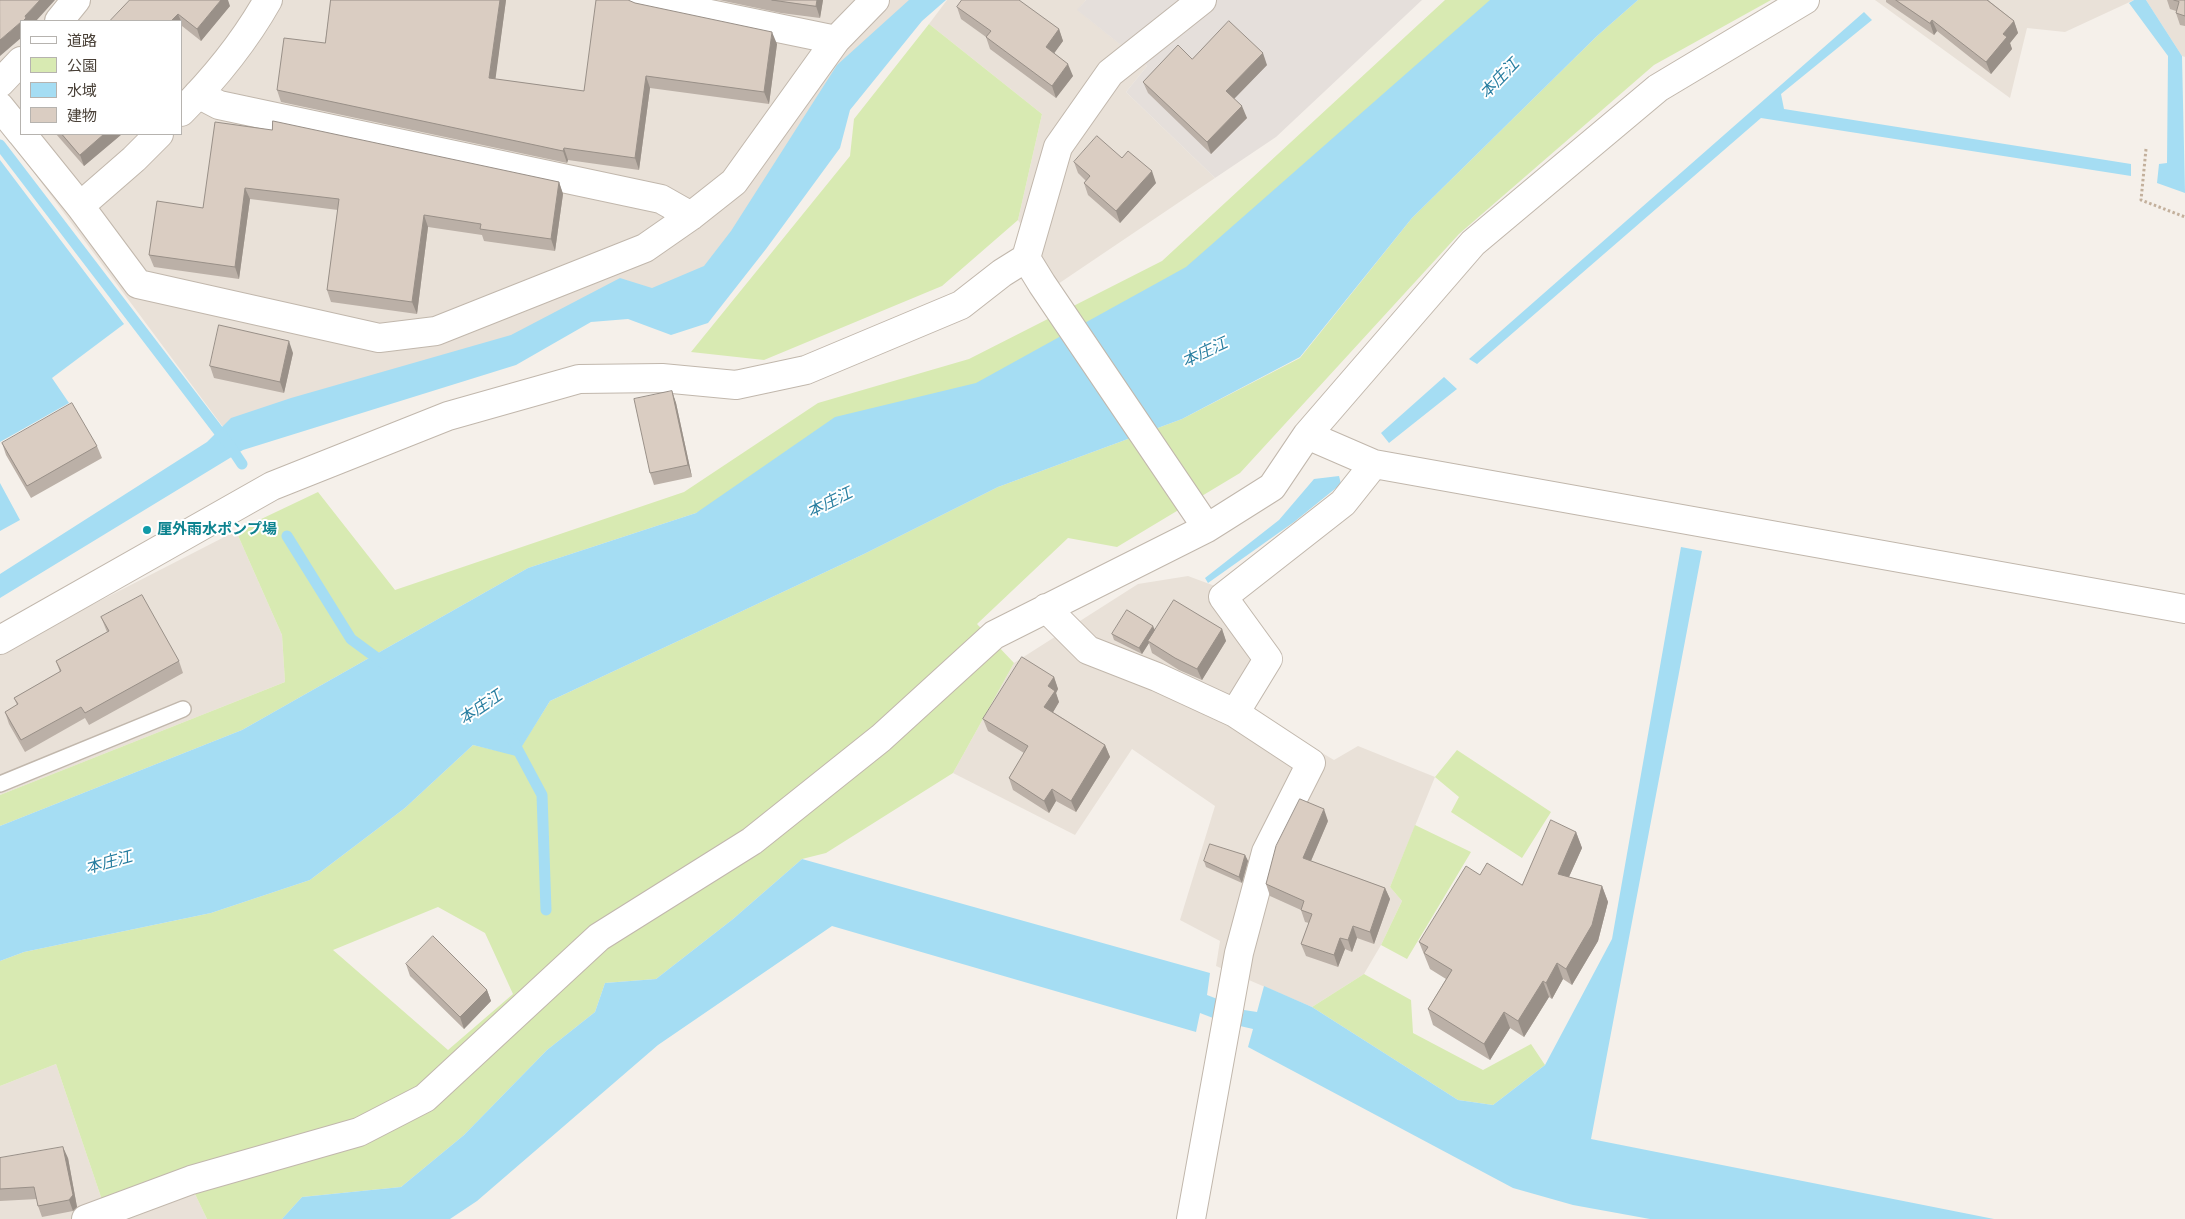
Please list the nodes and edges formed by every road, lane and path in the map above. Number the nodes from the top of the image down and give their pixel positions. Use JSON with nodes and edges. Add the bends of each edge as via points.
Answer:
{"nodes":[{"id":1,"x":76,"y":0,"type":"edge"},
{"id":2,"x":268,"y":0,"type":"edge"},
{"id":3,"x":642,"y":0,"type":"edge"},
{"id":4,"x":875,"y":0,"type":"edge"},
{"id":5,"x":1202,"y":0,"type":"edge"},
{"id":6,"x":1805,"y":0,"type":"edge"},
{"id":7,"x":60,"y":20,"type":"edge"},
{"id":8,"x":836,"y":40,"type":"junction"},
{"id":9,"x":20,"y":61,"type":"edge"},
{"id":10,"x":0,"y":83,"type":"edge"},
{"id":11,"x":190,"y":103,"type":"edge"},
{"id":12,"x":0,"y":107,"type":"edge"},
{"id":13,"x":20,"y":133,"type":"edge"},
{"id":14,"x":22,"y":135,"type":"edge"},
{"id":15,"x":158,"y":135,"type":"edge"},
{"id":16,"x":2146,"y":149,"type":"dead end"},
{"id":17,"x":80,"y":206,"type":"junction"},
{"id":18,"x":691,"y":216,"type":"junction"},
{"id":19,"x":2185,"y":217,"type":"edge"},
{"id":20,"x":1026,"y":258,"type":"junction"},
{"id":21,"x":1307,"y":435,"type":"junction"},
{"id":22,"x":1374,"y":464,"type":"junction"},
{"id":23,"x":1207,"y":528,"type":"junction"},
{"id":24,"x":1046,"y":608,"type":"junction"},
{"id":25,"x":2185,"y":609,"type":"edge"},
{"id":26,"x":0,"y":640,"type":"edge"},
{"id":27,"x":183,"y":710,"type":"dead end"},
{"id":28,"x":1235,"y":713,"type":"junction"},
{"id":29,"x":0,"y":784,"type":"edge"},
{"id":30,"x":86,"y":1219,"type":"edge"},
{"id":31,"x":1191,"y":1219,"type":"edge"}],
"edges":[{"from":1,"to":7,"type":"street"},
{"from":2,"to":11,"type":"street","via":[[258,18]]},
{"from":3,"to":8,"type":"street"},
{"from":4,"to":8,"type":"street"},
{"from":5,"to":20,"type":"street","via":[[1110,73],[1058,147]]},
{"from":6,"to":21,"type":"street","via":[[1658,88],[1473,243]]},
{"from":8,"to":18,"type":"street","via":[[734,182]]},
{"from":9,"to":10,"type":"street"},
{"from":11,"to":18,"type":"street","via":[[219,105],[661,199]]},
{"from":12,"to":13,"type":"street"},
{"from":14,"to":17,"type":"street"},
{"from":15,"to":17,"type":"street"},
{"from":16,"to":19,"type":"path","via":[[2141,200]]},
{"from":17,"to":18,"type":"street","via":[[138,284],[379,338],[436,331],[645,248]]},
{"from":20,"to":23,"type":"street"},
{"from":20,"to":26,"type":"street","via":[[961,305],[806,370],[736,385],[662,378],[579,379],[448,416],[272,486]]},
{"from":21,"to":22,"type":"street"},
{"from":21,"to":23,"type":"street","via":[[1272,486]]},
{"from":22,"to":25,"type":"street"},
{"from":22,"to":28,"type":"street","via":[[1343,503],[1222,597],[1268,659]]},
{"from":23,"to":24,"type":"street"},
{"from":24,"to":28,"type":"street","via":[[1088,650]]},
{"from":24,"to":30,"type":"street","via":[[994,635],[881,738],[752,841],[599,937],[425,1098],[359,1132],[192,1180]]},
{"from":27,"to":29,"type":"lane"},
{"from":28,"to":31,"type":"street","via":[[1311,763],[1266,852],[1242,944]]}]}
